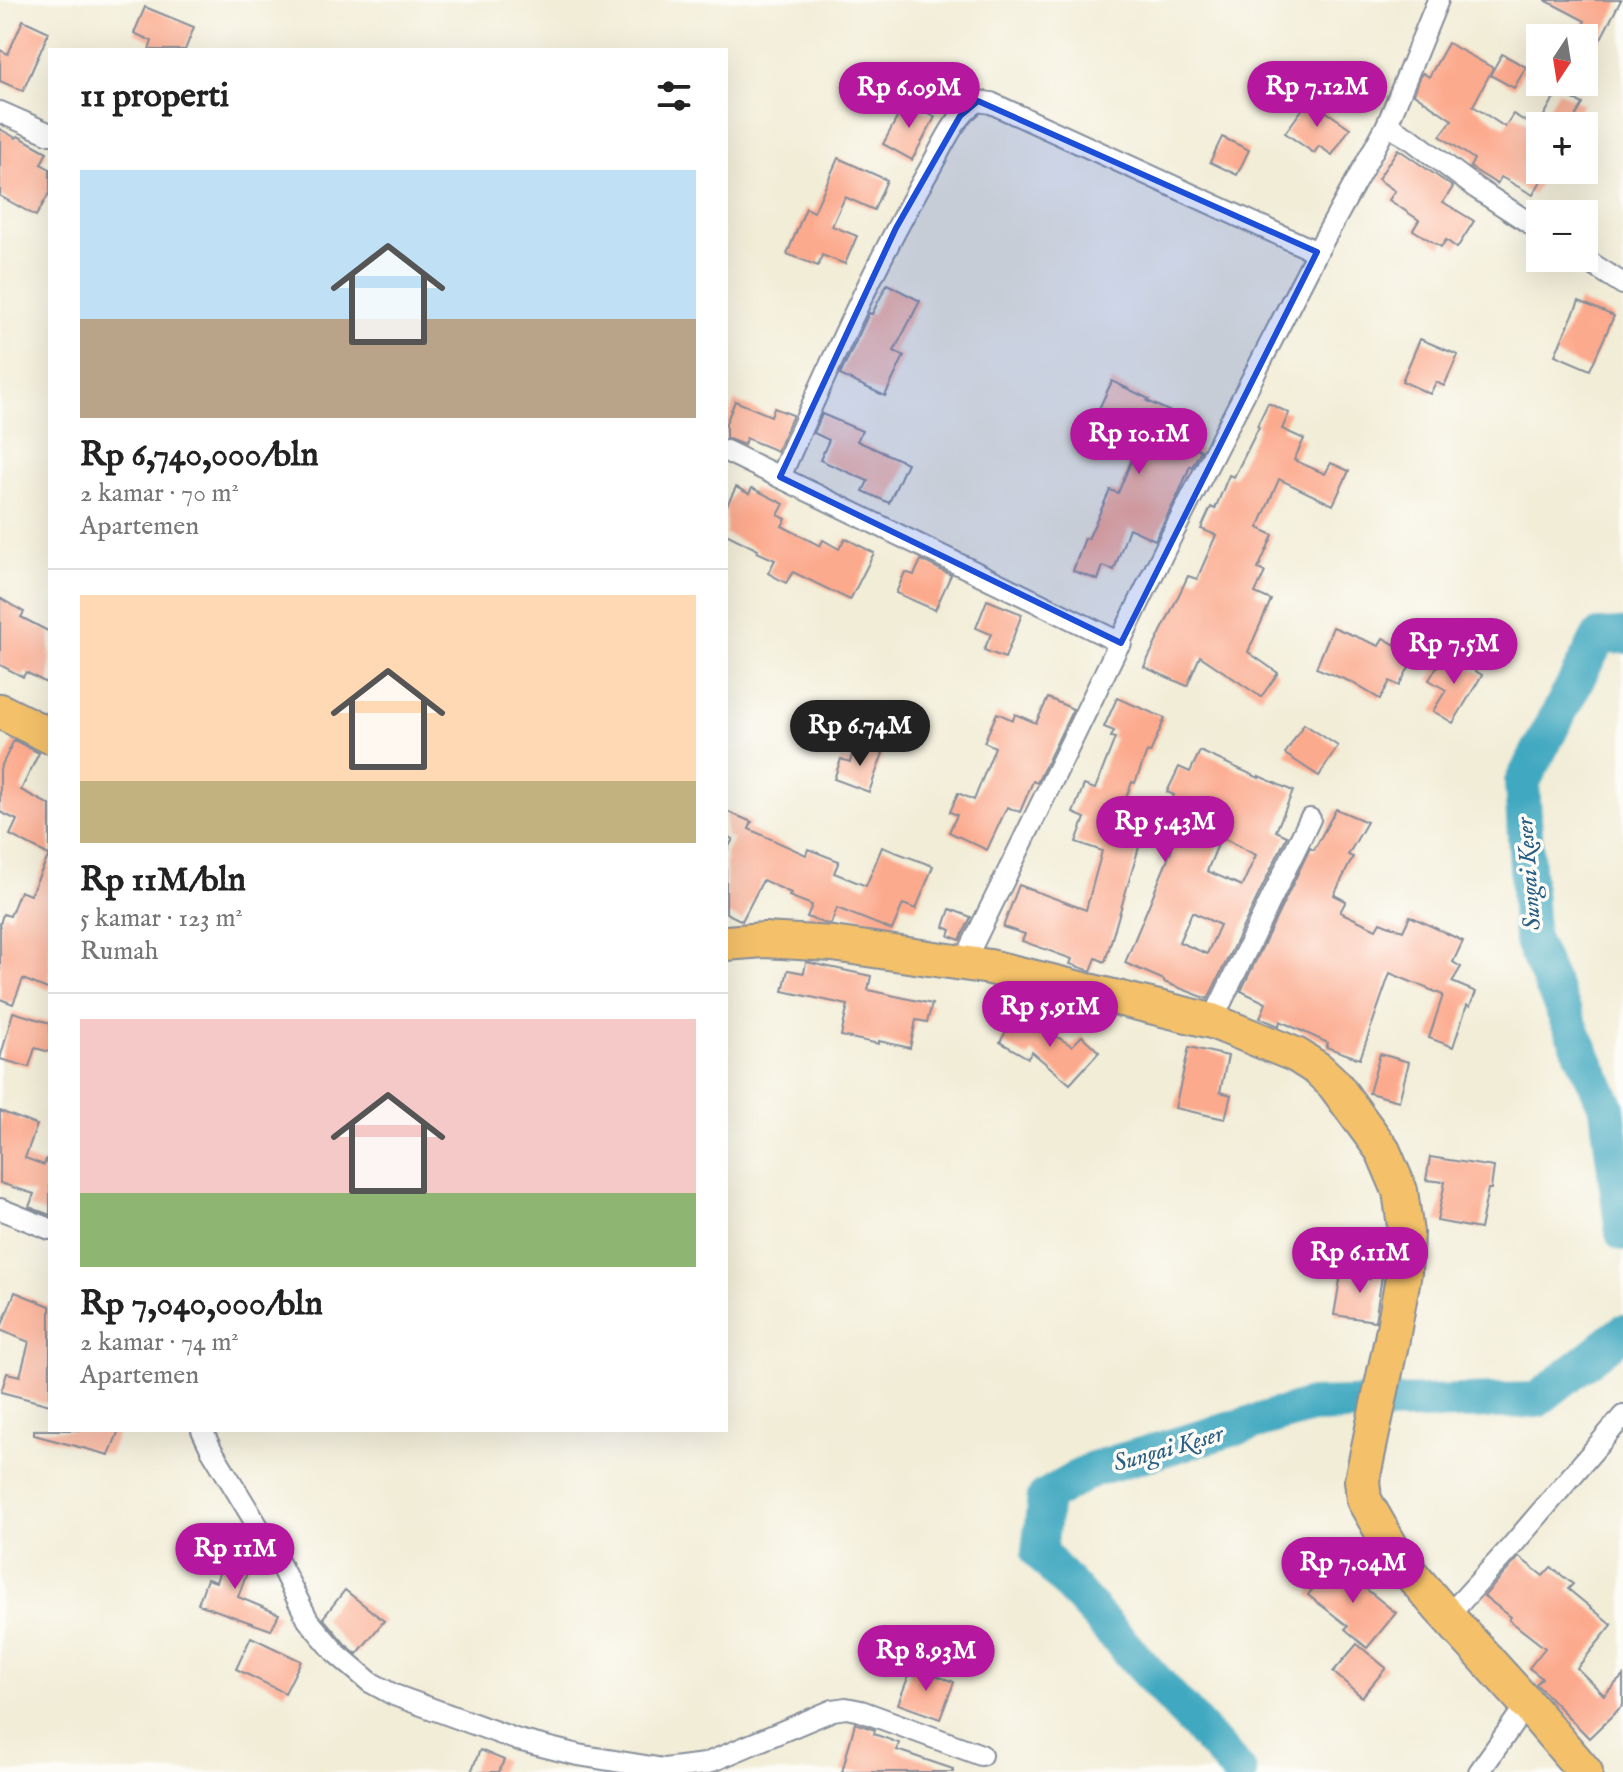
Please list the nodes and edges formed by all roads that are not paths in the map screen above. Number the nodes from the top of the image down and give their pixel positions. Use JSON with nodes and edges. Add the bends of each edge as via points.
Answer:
{"nodes":[{"id":1,"x":1438,"y":0,"type":"edge"},
{"id":2,"x":0,"y":112,"type":"edge"},
{"id":3,"x":1387,"y":125,"type":"junction"},
{"id":4,"x":48,"y":133,"type":"edge"},
{"id":5,"x":1526,"y":221,"type":"edge"},
{"id":6,"x":1317,"y":252,"type":"junction"},
{"id":7,"x":1598,"y":268,"type":"edge"},
{"id":8,"x":1623,"y":284,"type":"edge"},
{"id":9,"x":728,"y":452,"type":"edge"},
{"id":10,"x":780,"y":477,"type":"junction"},
{"id":11,"x":1121,"y":643,"type":"junction"},
{"id":12,"x":0,"y":711,"type":"edge"},
{"id":13,"x":48,"y":735,"type":"edge"},
{"id":14,"x":1310,"y":819,"type":"dead end"},
{"id":15,"x":728,"y":943,"type":"edge"},
{"id":16,"x":964,"y":962,"type":"junction"},
{"id":17,"x":1212,"y":1021,"type":"junction"},
{"id":18,"x":0,"y":1209,"type":"edge"},
{"id":19,"x":48,"y":1228,"type":"edge"},
{"id":20,"x":1623,"y":1416,"type":"edge"},
{"id":21,"x":203,"y":1432,"type":"edge"},
{"id":22,"x":1447,"y":1617,"type":"junction"},
{"id":23,"x":1527,"y":1704,"type":"junction"},
{"id":24,"x":981,"y":1755,"type":"dead end"},
{"id":25,"x":1479,"y":1772,"type":"edge"},
{"id":26,"x":1585,"y":1772,"type":"edge"}],
"edges":[{"from":1,"to":3,"type":"street"},
{"from":2,"to":4,"type":"street"},
{"from":3,"to":5,"type":"street"},
{"from":3,"to":6,"type":"street"},
{"from":6,"to":10,"type":"street","via":[[978,101],[960,116],[896,228]]},
{"from":6,"to":11,"type":"street"},
{"from":7,"to":8,"type":"street"},
{"from":9,"to":10,"type":"street"},
{"from":10,"to":11,"type":"street"},
{"from":11,"to":16,"type":"street"},
{"from":12,"to":13,"type":"highway"},
{"from":14,"to":17,"type":"street"},
{"from":15,"to":16,"type":"highway","via":[[833,944]]},
{"from":16,"to":17,"type":"highway"},
{"from":17,"to":22,"type":"highway","via":[[1318,1069],[1383,1151],[1400,1191],[1404,1272],[1362,1480],[1364,1500],[1398,1559]]},
{"from":18,"to":19,"type":"street"},
{"from":20,"to":22,"type":"street"},
{"from":21,"to":24,"type":"street","via":[[308,1620],[336,1653],[394,1695],[518,1740],[664,1769],[705,1764],[846,1708]]},
{"from":22,"to":23,"type":"highway"},
{"from":23,"to":25,"type":"street"},
{"from":23,"to":26,"type":"highway"}]}
